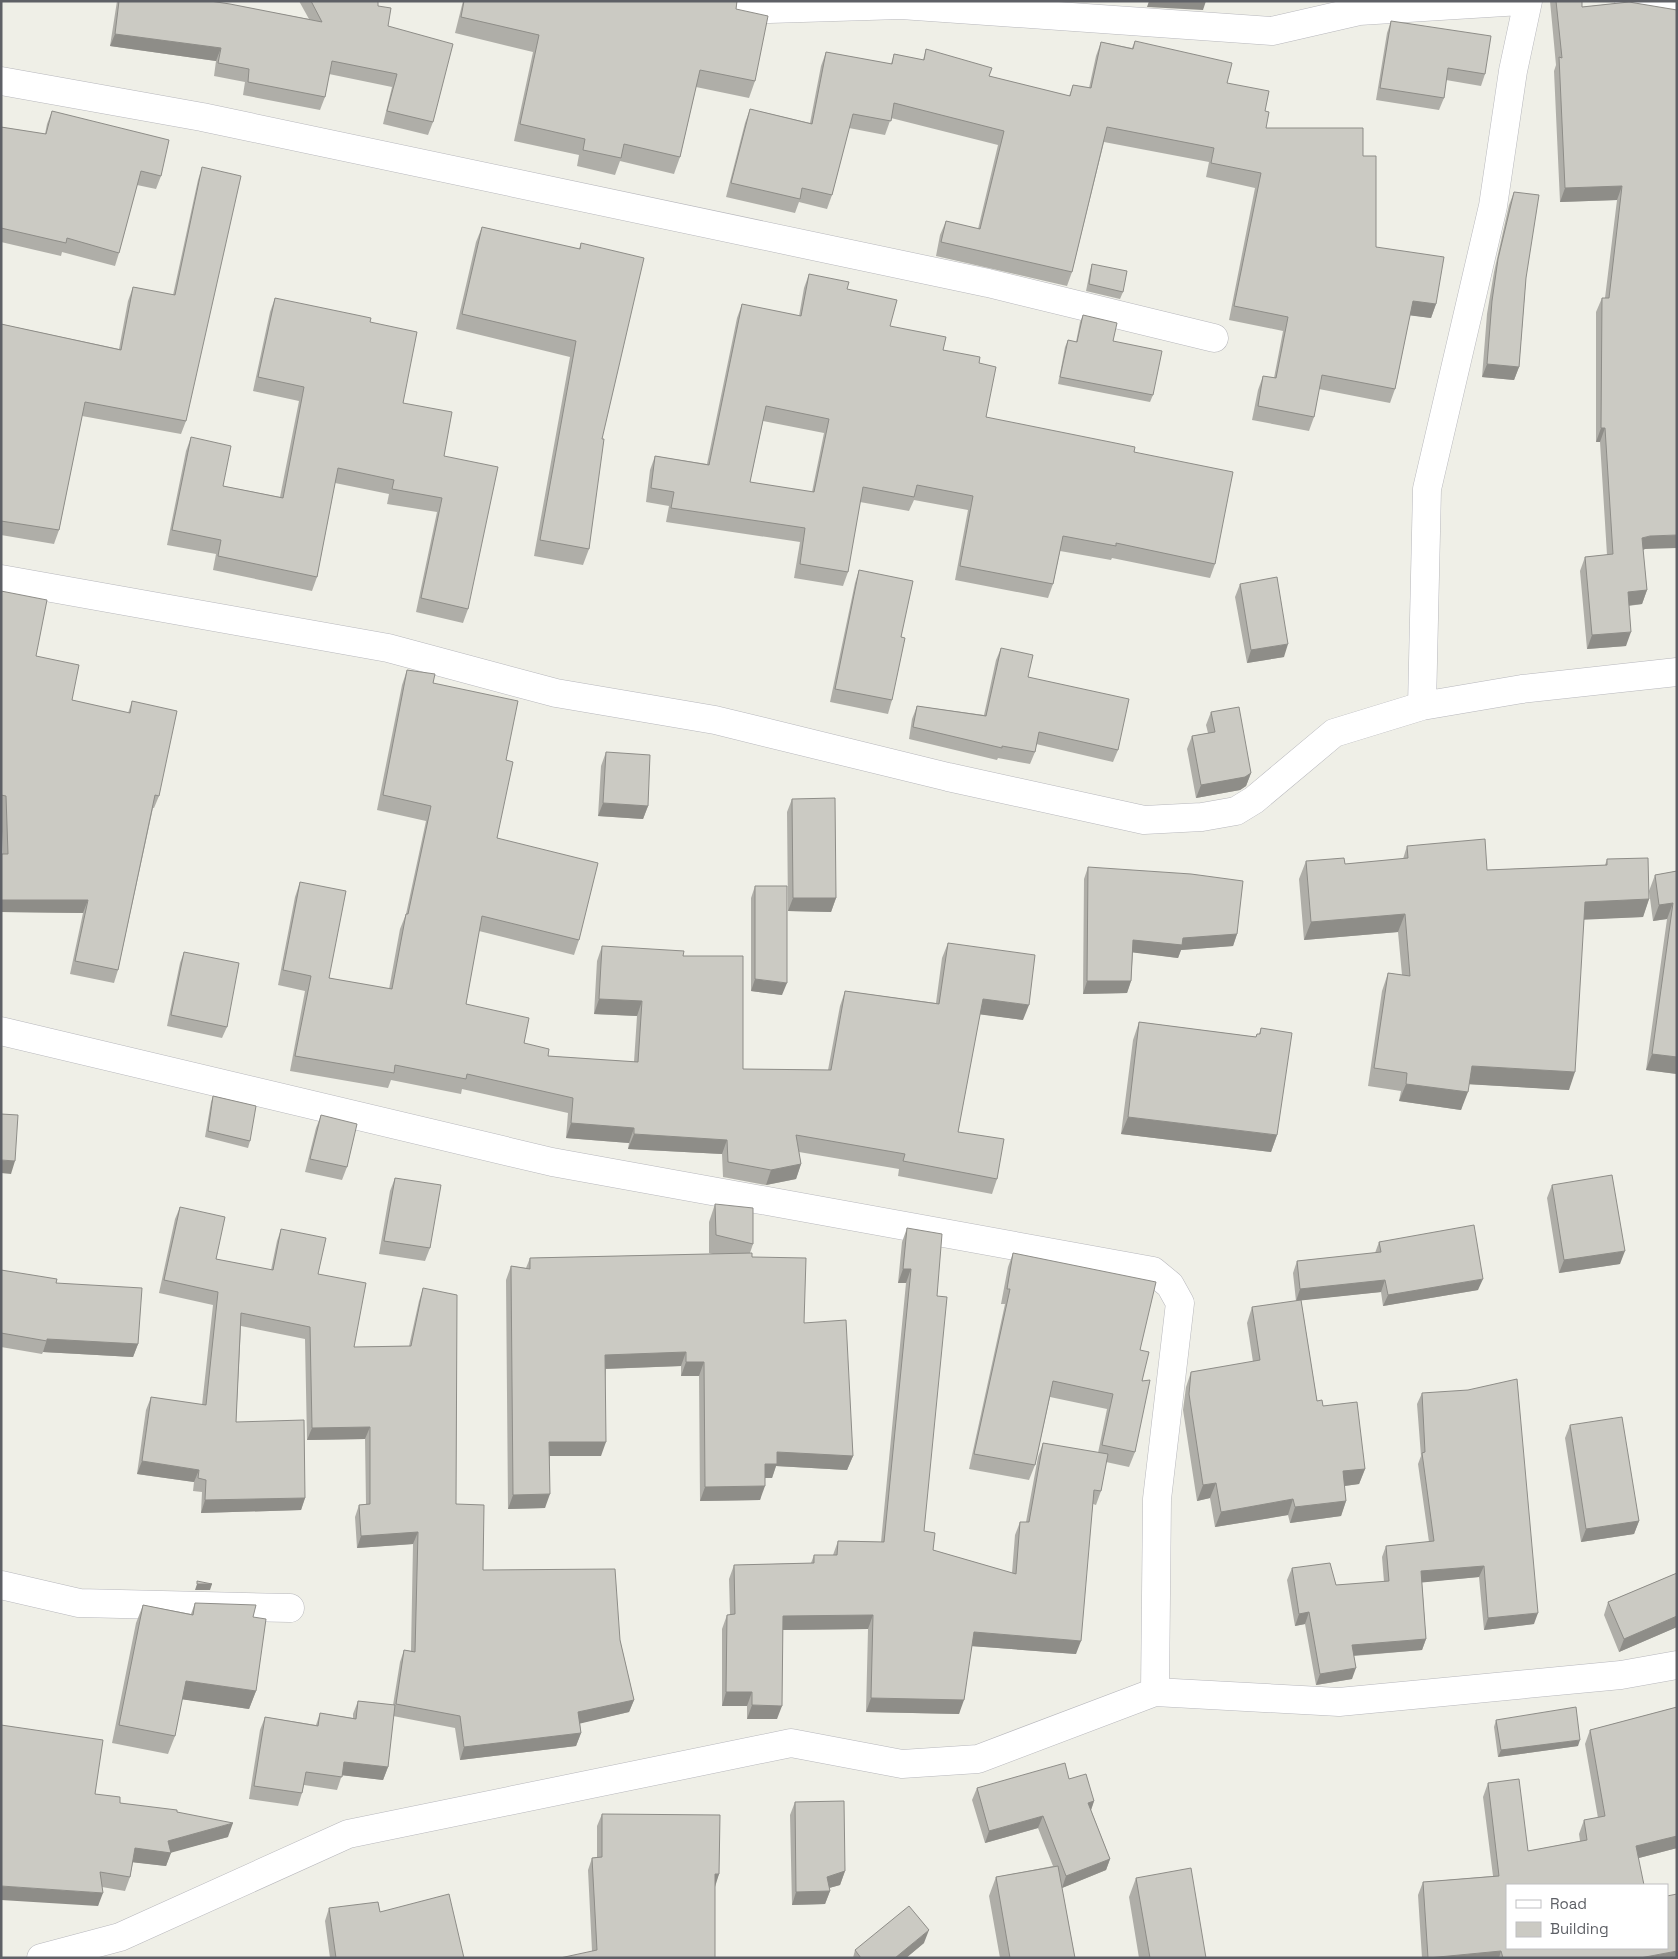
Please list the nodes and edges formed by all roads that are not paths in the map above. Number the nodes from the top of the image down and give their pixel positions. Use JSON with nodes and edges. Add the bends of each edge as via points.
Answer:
{"nodes":[{"id":1,"x":732,"y":1,"type":"edge"},
{"id":2,"x":1521,"y":1,"type":"edge"},
{"id":3,"x":1528,"y":1,"type":"edge"},
{"id":4,"x":1629,"y":1,"type":"edge"},
{"id":5,"x":902,"y":3,"type":"edge"},
{"id":6,"x":1359,"y":6,"type":"edge"},
{"id":7,"x":1677,"y":11,"type":"edge"},
{"id":8,"x":1,"y":81,"type":"edge"},
{"id":9,"x":1214,"y":338,"type":"dead end"},
{"id":10,"x":1,"y":579,"type":"edge"},
{"id":11,"x":1677,"y":672,"type":"edge"},
{"id":12,"x":1422,"y":706,"type":"junction"},
{"id":13,"x":1,"y":1031,"type":"edge"},
{"id":14,"x":1,"y":1585,"type":"edge"},
{"id":15,"x":290,"y":1608,"type":"dead end"},
{"id":16,"x":1677,"y":1665,"type":"edge"},
{"id":17,"x":1155,"y":1692,"type":"junction"},
{"id":18,"x":41,"y":1958,"type":"edge"}],
"edges":[{"from":1,"to":5,"type":"street","via":[[768,9]]},
{"from":2,"to":6,"type":"street"},
{"from":3,"to":12,"type":"street","via":[[1513,70],[1493,206],[1427,489]]},
{"from":4,"to":7,"type":"street"},
{"from":5,"to":6,"type":"street","via":[[1272,30]]},
{"from":8,"to":9,"type":"street","via":[[202,117],[979,281]]},
{"from":10,"to":12,"type":"street","via":[[388,648],[556,693],[715,720],[948,777],[1144,820],[1202,817],[1236,811],[1254,800],[1334,733]]},
{"from":11,"to":12,"type":"street","via":[[1522,689]]},
{"from":13,"to":17,"type":"street","via":[[552,1162],[1153,1271],[1170,1285],[1180,1303],[1157,1499]]},
{"from":14,"to":15,"type":"street","via":[[80,1603]]},
{"from":16,"to":17,"type":"street","via":[[1621,1675],[1339,1702]]},
{"from":17,"to":18,"type":"street","via":[[978,1758],[902,1764],[791,1743],[348,1834],[120,1937]]}]}
